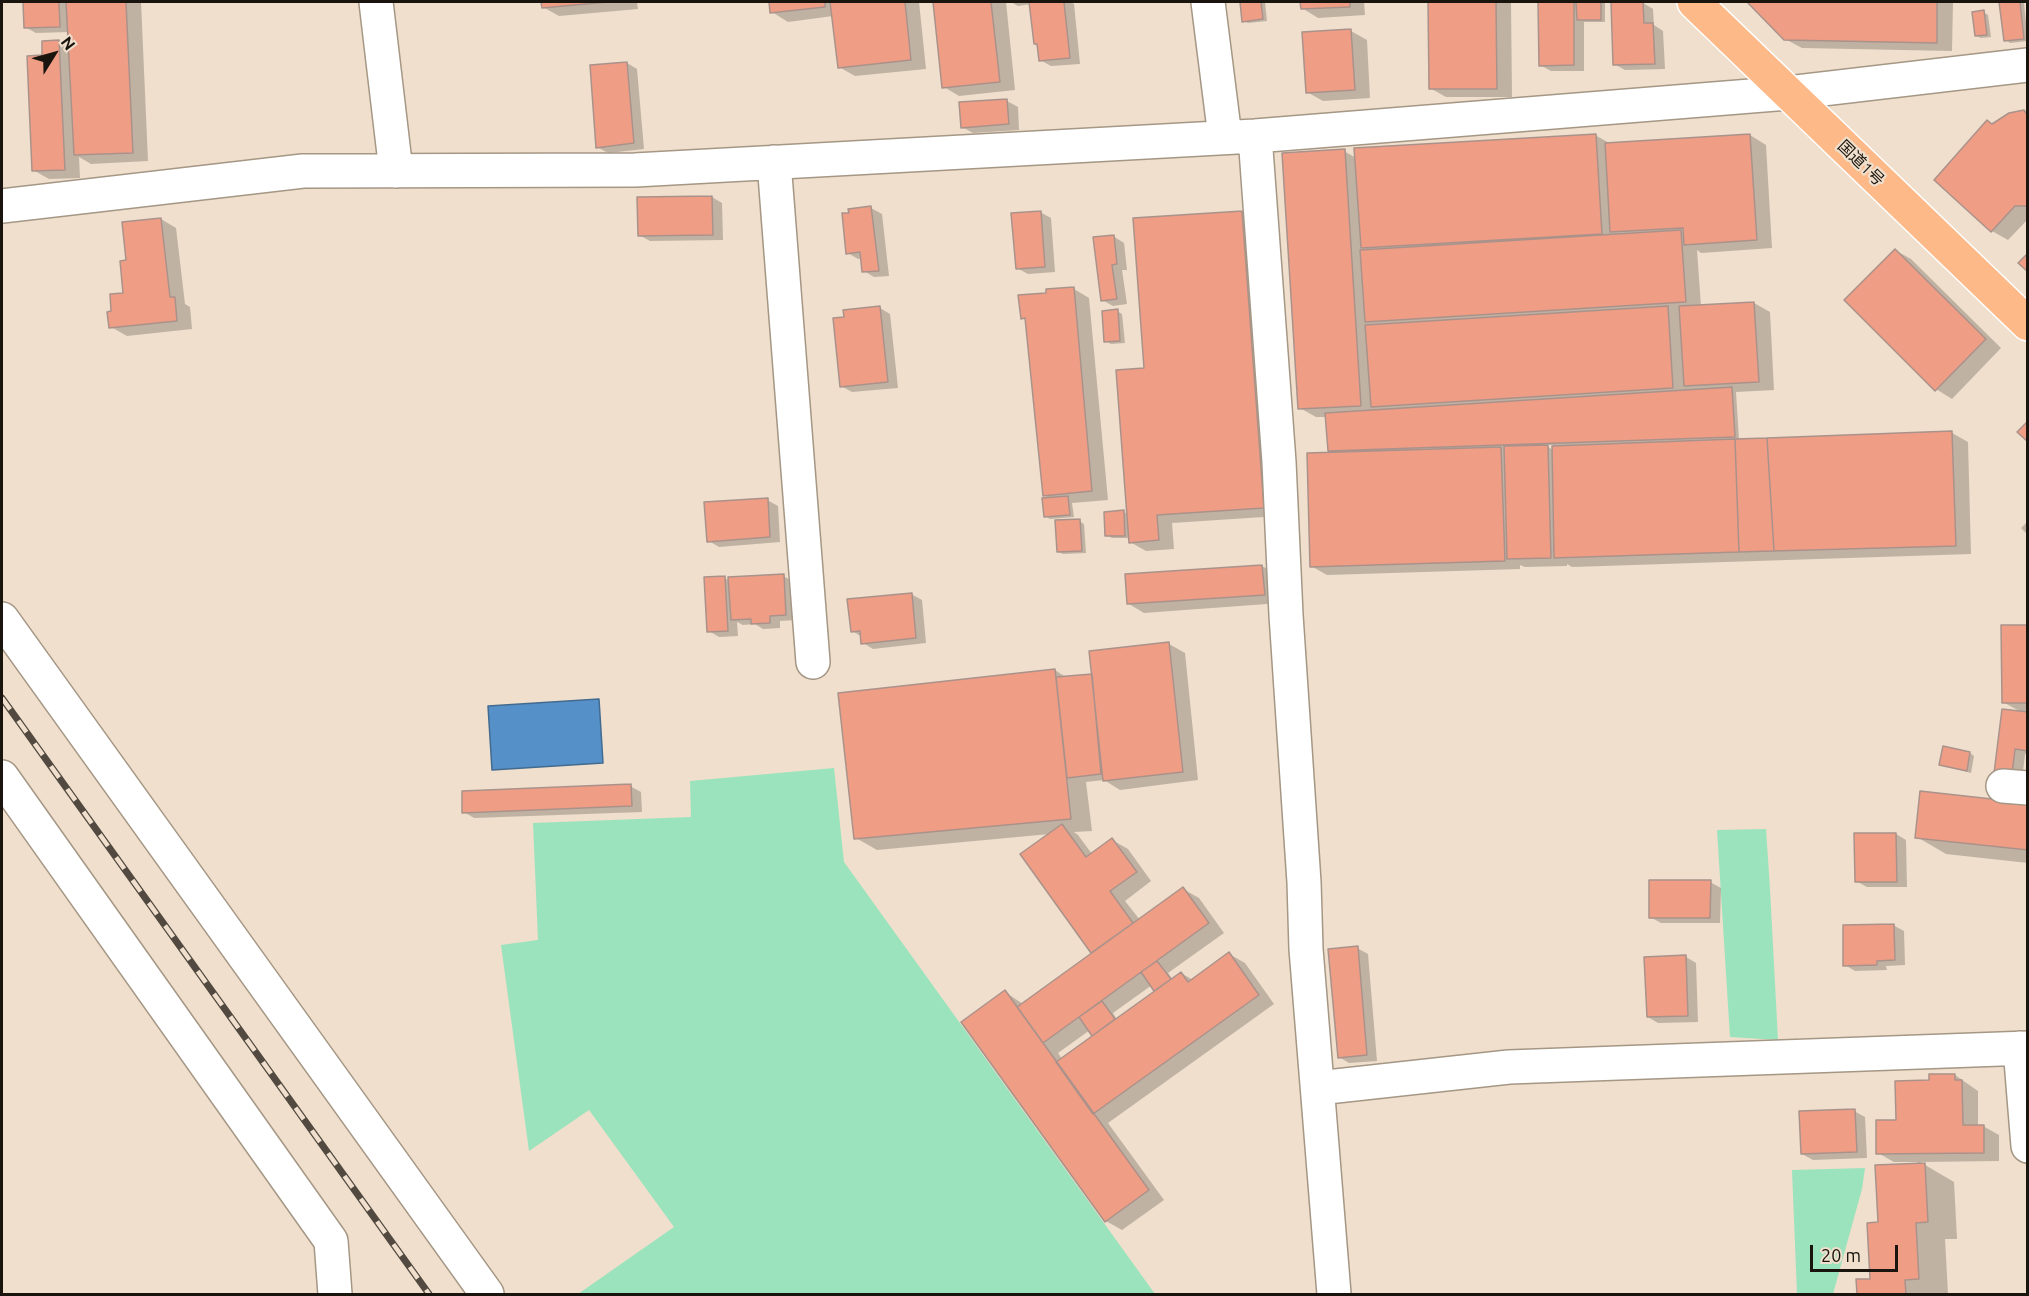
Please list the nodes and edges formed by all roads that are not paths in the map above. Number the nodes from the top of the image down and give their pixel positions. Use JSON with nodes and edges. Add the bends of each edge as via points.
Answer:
{"nodes":[{"id":1,"x":376,"y":2,"type":"edge"},
{"id":2,"x":1208,"y":2,"type":"edge"},
{"id":3,"x":1694,"y":2,"type":"edge"},
{"id":4,"x":2028,"y":65,"type":"edge"},
{"id":5,"x":1788,"y":93,"type":"junction"},
{"id":6,"x":1240,"y":136,"type":"junction"},
{"id":7,"x":774,"y":162,"type":"junction"},
{"id":8,"x":396,"y":171,"type":"junction"},
{"id":9,"x":2,"y":206,"type":"edge"},
{"id":10,"x":2028,"y":324,"type":"edge"},
{"id":11,"x":2,"y":619,"type":"edge"},
{"id":12,"x":813,"y":662,"type":"dead end"},
{"id":13,"x":2,"y":777,"type":"edge"},
{"id":14,"x":2024,"y":1048,"type":"edge"},
{"id":15,"x":1318,"y":1088,"type":"junction"},
{"id":16,"x":2028,"y":1146,"type":"edge"},
{"id":17,"x":335,"y":1294,"type":"edge"},
{"id":18,"x":487,"y":1294,"type":"edge"},
{"id":19,"x":1334,"y":1294,"type":"edge"}],
"edges":[{"from":1,"to":8,"type":"street"},
{"from":2,"to":6,"type":"street"},
{"from":3,"to":5,"type":"highway","name":"国道1号"},
{"from":4,"to":5,"type":"street"},
{"from":5,"to":6,"type":"street"},
{"from":5,"to":10,"type":"highway","name":"国道1号"},
{"from":6,"to":7,"type":"street"},
{"from":6,"to":15,"type":"street","via":[[1279,462],[1306,949]]},
{"from":7,"to":8,"type":"street","via":[[635,170]]},
{"from":7,"to":12,"type":"street"},
{"from":8,"to":9,"type":"street","via":[[303,171]]},
{"from":11,"to":18,"type":"street"},
{"from":13,"to":17,"type":"street","via":[[331,1241]]},
{"from":14,"to":15,"type":"street","via":[[1509,1067]]},
{"from":14,"to":16,"type":"street"},
{"from":15,"to":19,"type":"street"}]}
